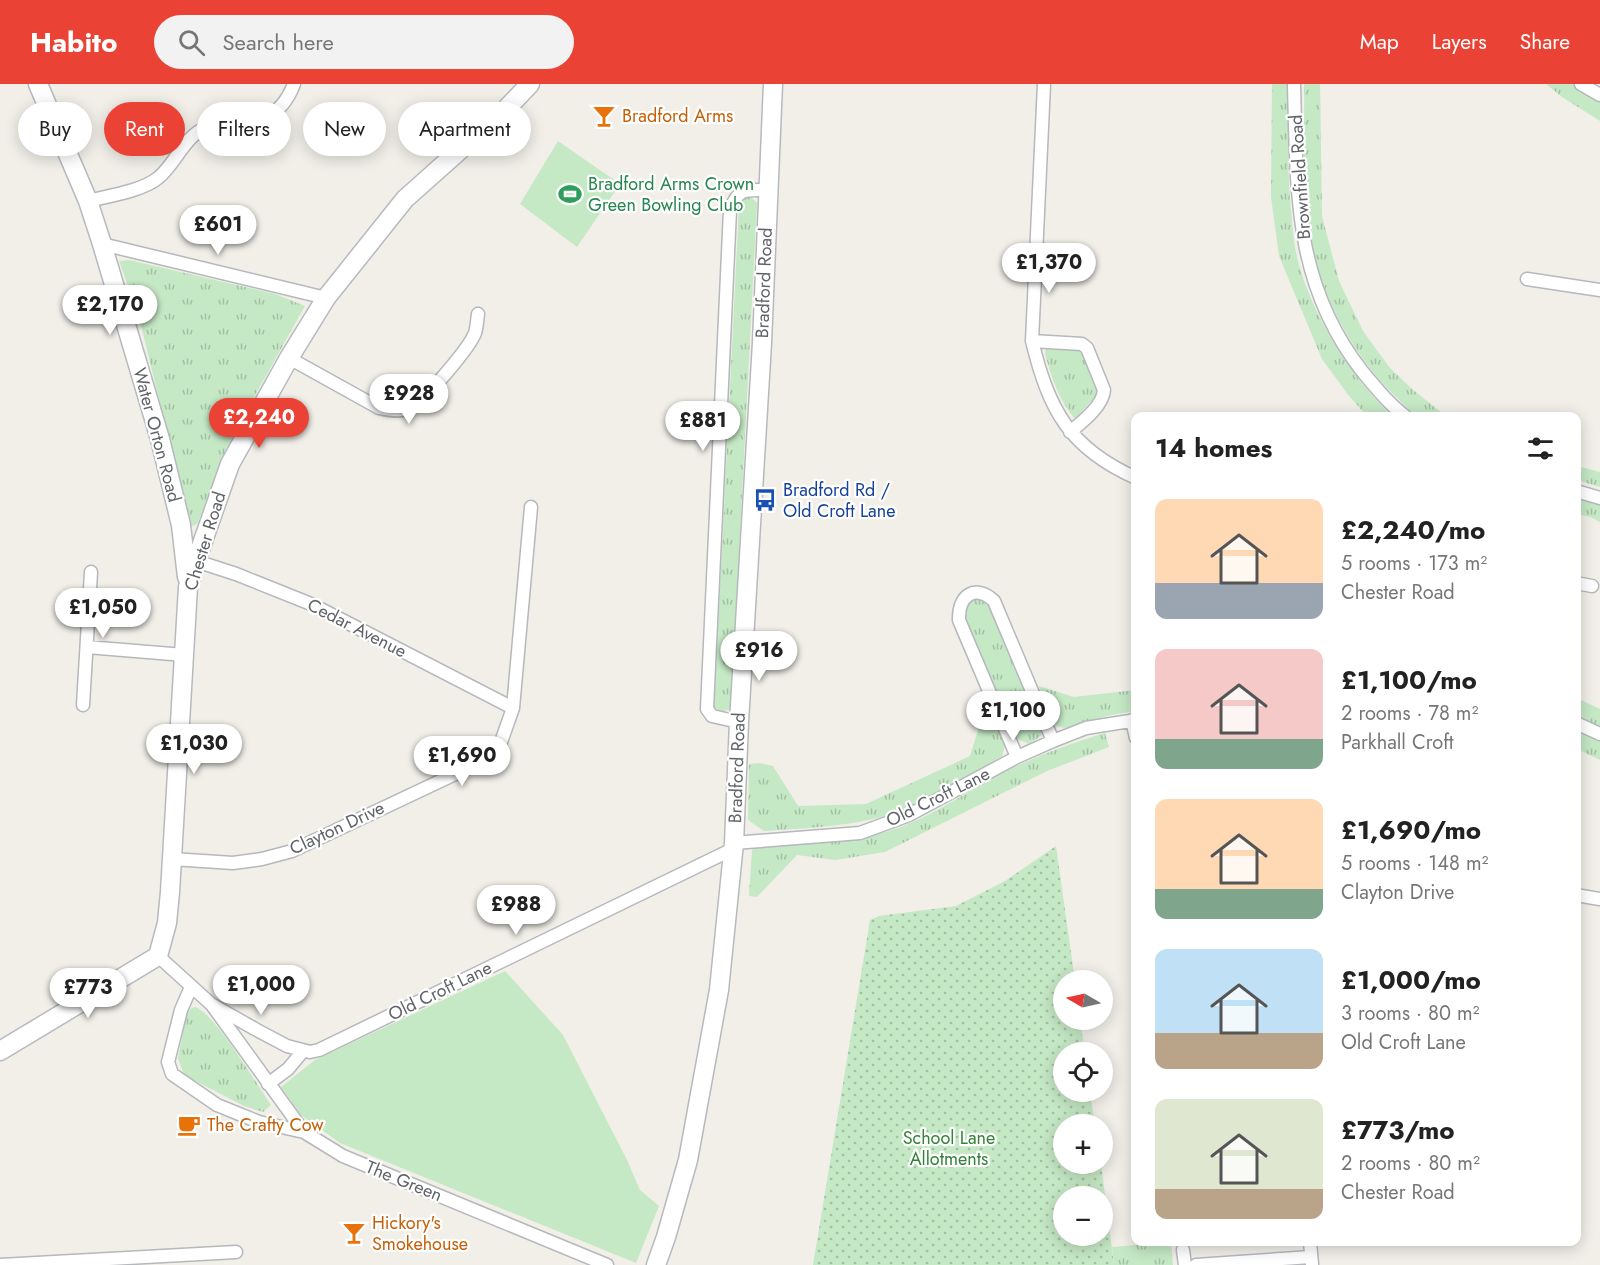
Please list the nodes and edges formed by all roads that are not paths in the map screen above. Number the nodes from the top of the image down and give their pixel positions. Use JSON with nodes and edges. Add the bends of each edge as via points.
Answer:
{"nodes":[{"id":1,"x":38,"y":84,"type":"edge"},
{"id":2,"x":294,"y":84,"type":"edge"},
{"id":3,"x":530,"y":84,"type":"edge"},
{"id":4,"x":772,"y":84,"type":"edge"},
{"id":5,"x":1044,"y":84,"type":"edge"},
{"id":6,"x":1294,"y":84,"type":"edge"},
{"id":7,"x":1581,"y":84,"type":"edge"},
{"id":8,"x":1600,"y":95,"type":"edge"},
{"id":9,"x":767,"y":190,"type":"junction"},
{"id":10,"x":88,"y":201,"type":"junction"},
{"id":11,"x":102,"y":244,"type":"junction"},
{"id":12,"x":1527,"y":279,"type":"dead end"},
{"id":13,"x":1600,"y":290,"type":"edge"},
{"id":14,"x":326,"y":298,"type":"junction"},
{"id":15,"x":478,"y":314,"type":"dead end"},
{"id":16,"x":1032,"y":341,"type":"junction"},
{"id":17,"x":289,"y":358,"type":"junction"},
{"id":18,"x":1400,"y":412,"type":"edge"},
{"id":19,"x":1070,"y":432,"type":"junction"},
{"id":20,"x":1131,"y":476,"type":"edge"},
{"id":21,"x":1581,"y":492,"type":"edge"},
{"id":22,"x":1600,"y":498,"type":"edge"},
{"id":23,"x":531,"y":507,"type":"dead end"},
{"id":24,"x":196,"y":561,"type":"junction"},
{"id":25,"x":91,"y":572,"type":"dead end"},
{"id":26,"x":1581,"y":584,"type":"edge"},
{"id":27,"x":1592,"y":586,"type":"dead end"},
{"id":28,"x":188,"y":587,"type":"junction"},
{"id":29,"x":87,"y":647,"type":"junction"},
{"id":30,"x":184,"y":655,"type":"junction"},
{"id":31,"x":83,"y":705,"type":"dead end"},
{"id":32,"x":513,"y":708,"type":"junction"},
{"id":33,"x":1131,"y":720,"type":"edge"},
{"id":34,"x":739,"y":722,"type":"junction"},
{"id":35,"x":1581,"y":725,"type":"edge"},
{"id":36,"x":1600,"y":734,"type":"edge"},
{"id":37,"x":1053,"y":741,"type":"junction"},
{"id":38,"x":1017,"y":757,"type":"junction"},
{"id":39,"x":734,"y":846,"type":"junction"},
{"id":40,"x":172,"y":859,"type":"junction"},
{"id":41,"x":1581,"y":896,"type":"edge"},
{"id":42,"x":1600,"y":899,"type":"edge"},
{"id":43,"x":158,"y":956,"type":"junction"},
{"id":44,"x":191,"y":987,"type":"junction"},
{"id":45,"x":211,"y":1004,"type":"junction"},
{"id":46,"x":303,"y":1051,"type":"junction"},
{"id":47,"x":0,"y":1052,"type":"edge"},
{"id":48,"x":268,"y":1084,"type":"junction"},
{"id":49,"x":304,"y":1132,"type":"junction"},
{"id":50,"x":1310,"y":1246,"type":"edge"},
{"id":51,"x":1183,"y":1250,"type":"dead end"},
{"id":52,"x":236,"y":1252,"type":"dead end"},
{"id":53,"x":1311,"y":1261,"type":"edge"},
{"id":54,"x":0,"y":1265,"type":"edge"},
{"id":55,"x":607,"y":1265,"type":"edge"},
{"id":56,"x":656,"y":1265,"type":"edge"},
{"id":57,"x":1185,"y":1265,"type":"edge"},
{"id":58,"x":1196,"y":1265,"type":"edge"}],
"edges":[{"from":1,"to":10,"type":"main road","name":"Water Orton Road"},
{"from":2,"to":10,"type":"street","via":[[277,111],[257,122],[205,128],[159,177]]},
{"from":3,"to":14,"type":"main road","name":"Chester Road","via":[[405,199]]},
{"from":4,"to":9,"type":"main road","name":"Bradford Road"},
{"from":5,"to":16,"type":"street"},
{"from":6,"to":18,"type":"street","name":"Brownfield Road","via":[[1297,183],[1308,264],[1324,309],[1348,353]]},
{"from":7,"to":8,"type":"street"},
{"from":9,"to":34,"type":"main road","name":"Bradford Road"},
{"from":9,"to":34,"type":"street","via":[[743,190],[735,196],[730,210],[707,710],[712,716]]},
{"from":10,"to":11,"type":"main road","name":"Water Orton Road"},
{"from":11,"to":14,"type":"street"},
{"from":11,"to":28,"type":"main road","name":"Water Orton Road","via":[[160,439],[181,525]]},
{"from":12,"to":13,"type":"street"},
{"from":14,"to":17,"type":"main road","name":"Chester Road"},
{"from":15,"to":17,"type":"street","via":[[474,334],[462,354],[426,396],[406,410],[379,408]]},
{"from":16,"to":19,"type":"street","via":[[1042,382]]},
{"from":16,"to":19,"type":"street","via":[[1082,344],[1087,348],[1104,390],[1103,397]]},
{"from":17,"to":24,"type":"main road","name":"Chester Road","via":[[230,464]]},
{"from":19,"to":20,"type":"street","via":[[1089,451]]},
{"from":21,"to":22,"type":"street"},
{"from":23,"to":32,"type":"street","name":"Clayton Drive"},
{"from":24,"to":28,"type":"main road","name":"Chester Road"},
{"from":24,"to":32,"type":"street","name":"Cedar Avenue","via":[[311,604]]},
{"from":25,"to":29,"type":"street"},
{"from":26,"to":27,"type":"street"},
{"from":28,"to":30,"type":"main road","name":"Chester Road"},
{"from":29,"to":30,"type":"street"},
{"from":29,"to":31,"type":"street"},
{"from":30,"to":40,"type":"main road","name":"Chester Road"},
{"from":32,"to":40,"type":"street","name":"Clayton Drive","via":[[501,742],[486,757],[292,851],[233,863]]},
{"from":33,"to":37,"type":"street","name":"Old Croft Lane","via":[[1086,728]]},
{"from":34,"to":39,"type":"main road","name":"Bradford Road"},
{"from":35,"to":36,"type":"street"},
{"from":37,"to":38,"type":"street","name":"Old Croft Lane"},
{"from":37,"to":38,"type":"street","via":[[994,601],[975,592],[965,596],[958,608],[959,620]]},
{"from":38,"to":39,"type":"street","name":"Old Croft Lane","via":[[909,815],[860,833]]},
{"from":39,"to":46,"type":"street","name":"Old Croft Lane","via":[[319,1050]]},
{"from":39,"to":56,"type":"main road","name":"Bradford Road","via":[[719,990],[688,1160]]},
{"from":40,"to":43,"type":"main road","name":"Chester Road","via":[[167,923]]},
{"from":41,"to":42,"type":"street"},
{"from":43,"to":44,"type":"street"},
{"from":43,"to":47,"type":"main road"},
{"from":44,"to":45,"type":"street"},
{"from":44,"to":49,"type":"street","name":"The Green","via":[[168,1062],[172,1074],[217,1106],[259,1122]]},
{"from":45,"to":46,"type":"street"},
{"from":45,"to":48,"type":"street","name":"The Green"},
{"from":46,"to":48,"type":"street"},
{"from":48,"to":49,"type":"street","name":"The Green"},
{"from":49,"to":55,"type":"street","name":"The Green","via":[[343,1156]]},
{"from":50,"to":53,"type":"street"},
{"from":51,"to":57,"type":"street"},
{"from":52,"to":54,"type":"street"},
{"from":53,"to":58,"type":"street"}]}
